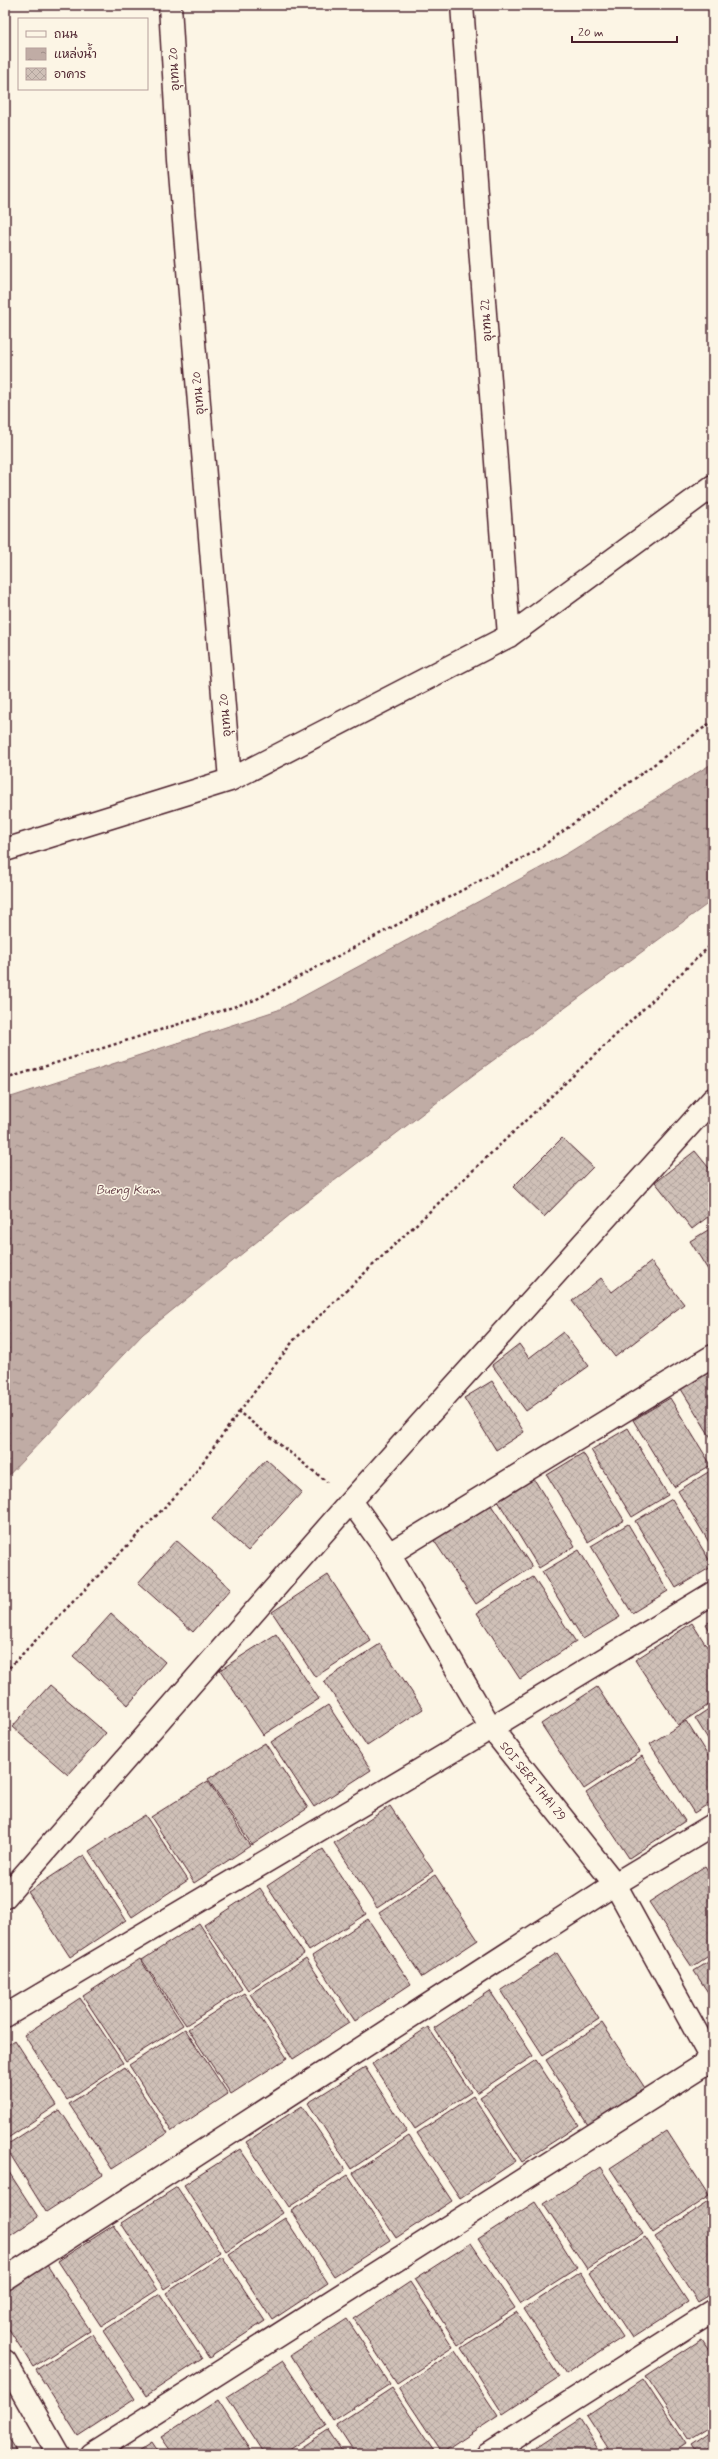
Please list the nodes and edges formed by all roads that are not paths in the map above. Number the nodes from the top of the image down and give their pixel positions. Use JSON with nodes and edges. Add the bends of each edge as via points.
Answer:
{"nodes":[{"id":1,"x":170,"y":5,"type":"edge"},
{"id":2,"x":462,"y":5,"type":"edge"},
{"id":3,"x":713,"y":486,"type":"edge"},
{"id":4,"x":509,"y":636,"type":"junction"},
{"id":5,"x":230,"y":780,"type":"junction"},
{"id":6,"x":5,"y":850,"type":"edge"},
{"id":7,"x":713,"y":1099,"type":"edge"},
{"id":8,"x":713,"y":1356,"type":"edge"},
{"id":9,"x":351,"y":1501,"type":"junction"},
{"id":10,"x":389,"y":1554,"type":"junction"},
{"id":11,"x":713,"y":1593,"type":"edge"},
{"id":12,"x":490,"y":1728,"type":"junction"},
{"id":13,"x":713,"y":1825,"type":"edge"},
{"id":14,"x":615,"y":1884,"type":"junction"},
{"id":15,"x":5,"y":1897,"type":"edge"},
{"id":16,"x":5,"y":2016,"type":"edge"},
{"id":17,"x":713,"y":2060,"type":"edge"},
{"id":18,"x":5,"y":2279,"type":"edge"},
{"id":19,"x":713,"y":2311,"type":"edge"},
{"id":20,"x":5,"y":2361,"type":"edge"},
{"id":21,"x":58,"y":2454,"type":"edge"},
{"id":22,"x":91,"y":2454,"type":"edge"},
{"id":23,"x":488,"y":2454,"type":"edge"}],
"edges":[{"from":1,"to":5,"type":"street","name":"อุเทน 20","via":[[179,160]]},
{"from":2,"to":4,"type":"street","name":"อุเทน 22"},
{"from":3,"to":4,"type":"street"},
{"from":4,"to":5,"type":"street"},
{"from":5,"to":6,"type":"street"},
{"from":7,"to":9,"type":"street"},
{"from":8,"to":10,"type":"street"},
{"from":9,"to":10,"type":"street","name":"SOI SERI THAI 29"},
{"from":9,"to":15,"type":"street"},
{"from":10,"to":12,"type":"street","name":"SOI SERI THAI 29"},
{"from":11,"to":12,"type":"street"},
{"from":12,"to":14,"type":"street","name":"SOI SERI THAI 29"},
{"from":12,"to":16,"type":"street"},
{"from":13,"to":14,"type":"street"},
{"from":14,"to":17,"type":"street","name":"SOI SERI THAI 29"},
{"from":14,"to":18,"type":"street"},
{"from":17,"to":22,"type":"street"},
{"from":19,"to":23,"type":"street"},
{"from":20,"to":21,"type":"street"}]}
